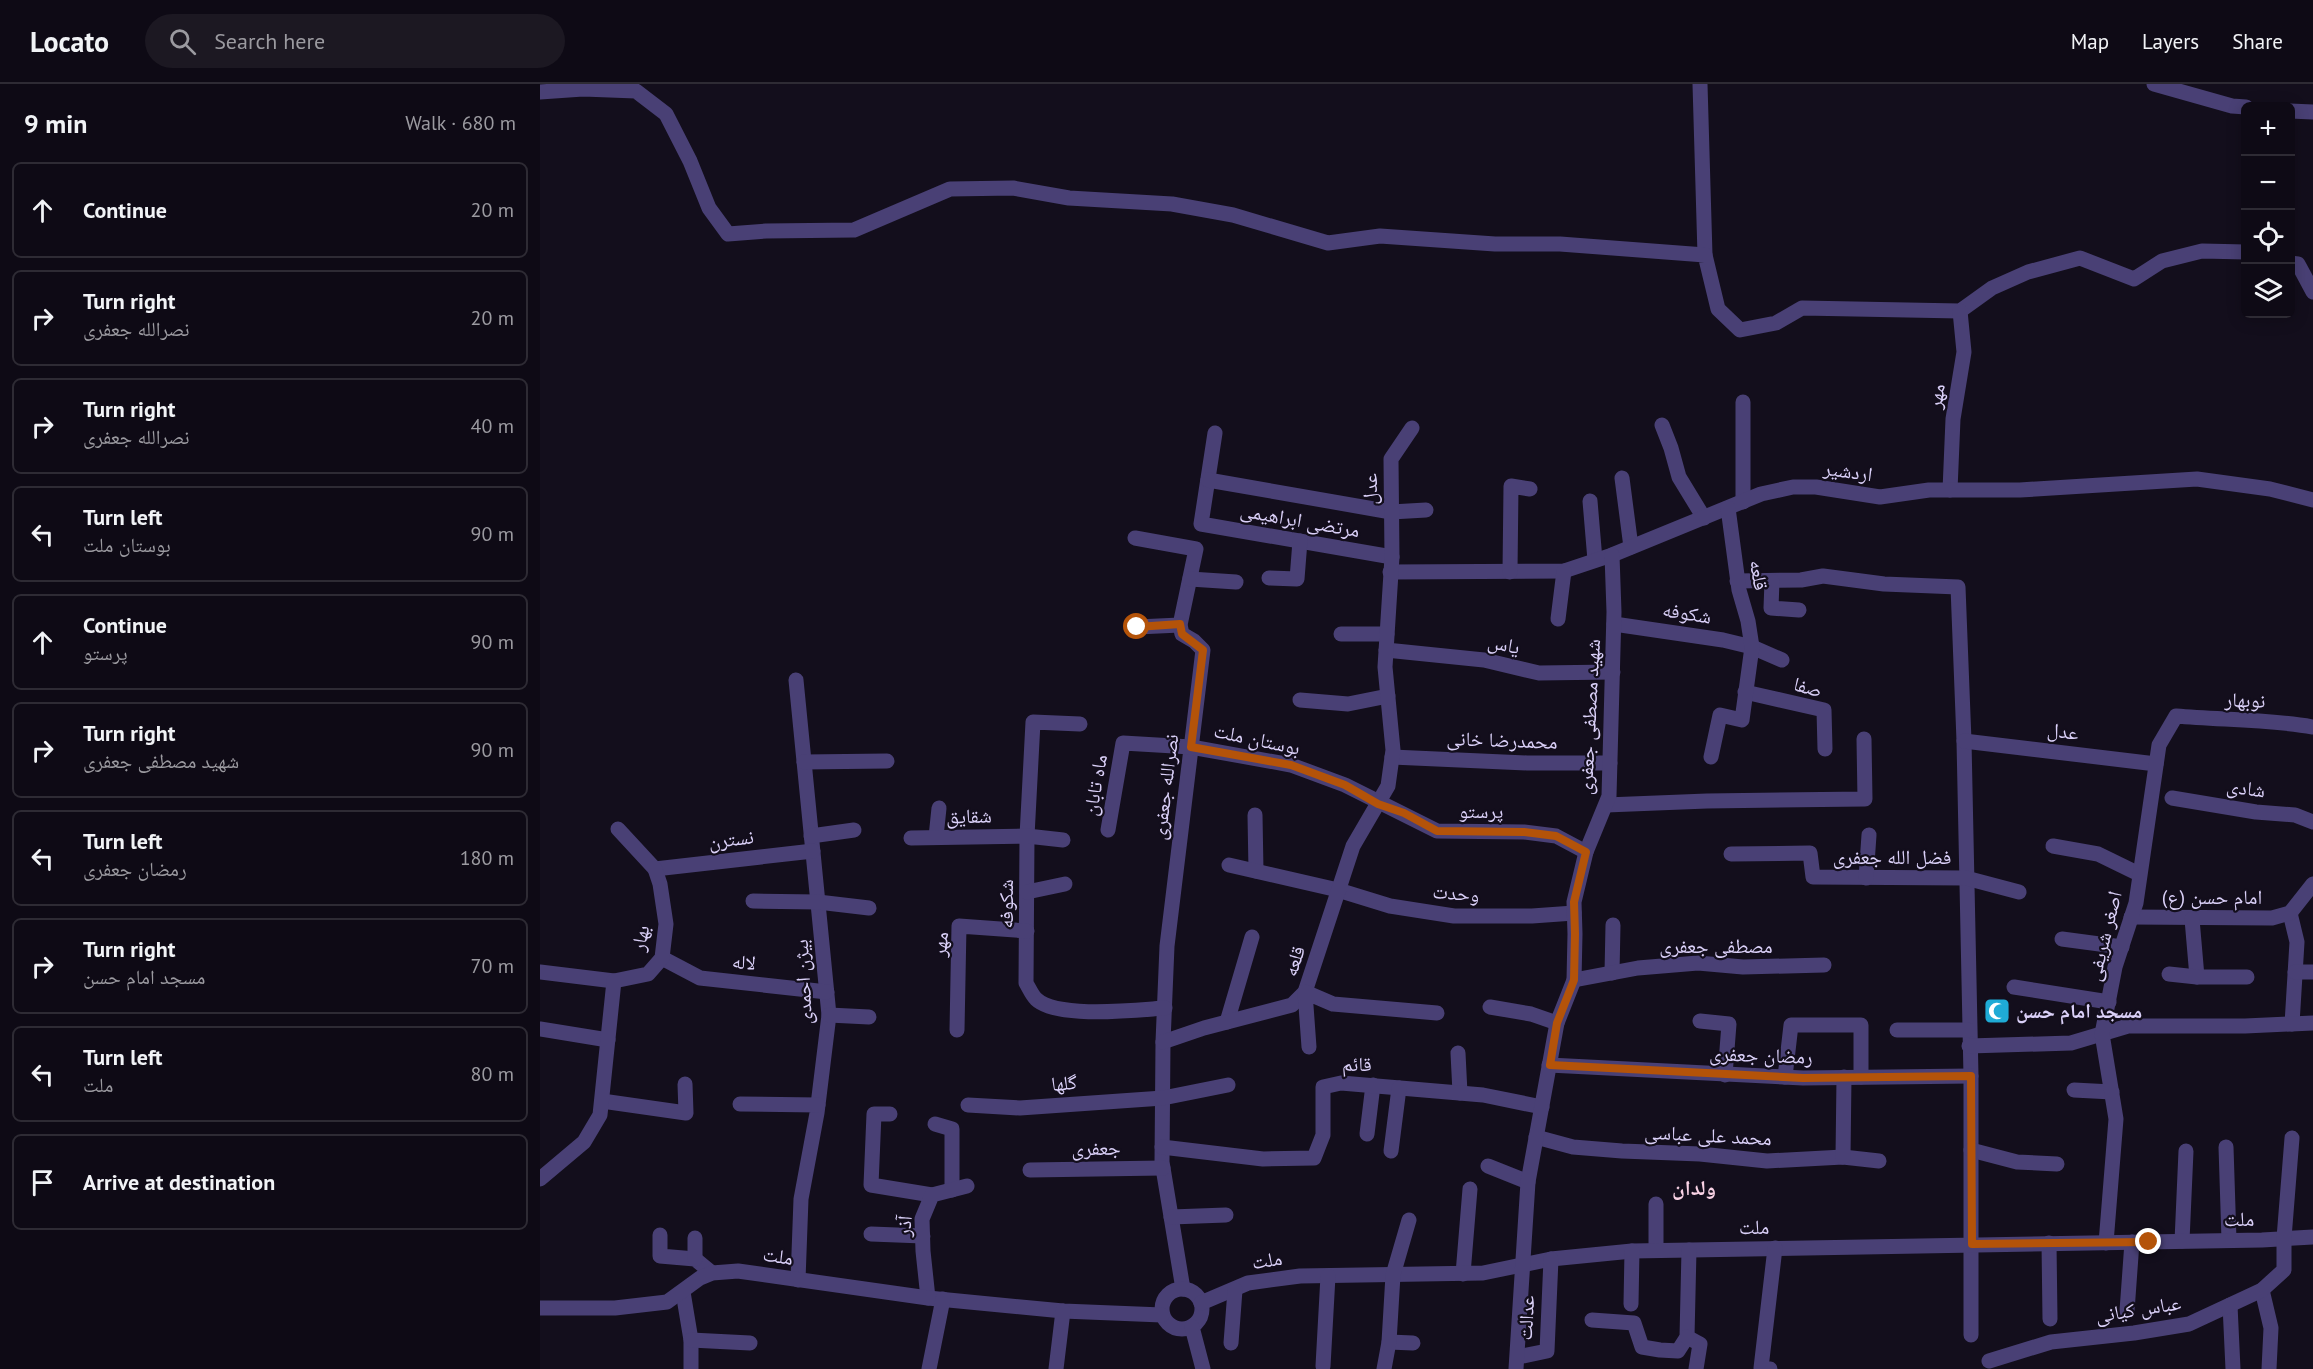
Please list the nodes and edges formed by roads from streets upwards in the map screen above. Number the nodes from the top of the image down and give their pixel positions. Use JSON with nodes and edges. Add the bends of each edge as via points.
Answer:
{"nodes":[{"id":1,"x":1700,"y":84,"type":"edge"},
{"id":2,"x":2154,"y":84,"type":"edge"},
{"id":3,"x":540,"y":92,"type":"edge"},
{"id":4,"x":2241,"y":107,"type":"edge"},
{"id":5,"x":2295,"y":111,"type":"edge"},
{"id":6,"x":2313,"y":112,"type":"edge"},
{"id":7,"x":2241,"y":252,"type":"edge"},
{"id":8,"x":1706,"y":255,"type":"junction"},
{"id":9,"x":2295,"y":263,"type":"edge"},
{"id":10,"x":2313,"y":292,"type":"edge"},
{"id":11,"x":1960,"y":311,"type":"junction"},
{"id":12,"x":1743,"y":402,"type":"dead end"},
{"id":13,"x":1662,"y":425,"type":"dead end"},
{"id":14,"x":1412,"y":428,"type":"dead end"},
{"id":15,"x":1215,"y":433,"type":"dead end"},
{"id":16,"x":1622,"y":478,"type":"dead end"},
{"id":17,"x":1208,"y":480,"type":"junction"},
{"id":18,"x":1530,"y":489,"type":"dead end"},
{"id":19,"x":1950,"y":490,"type":"junction"},
{"id":20,"x":2313,"y":500,"type":"edge"},
{"id":21,"x":1590,"y":501,"type":"dead end"},
{"id":22,"x":1743,"y":502,"type":"junction"},
{"id":23,"x":1728,"y":508,"type":"junction"},
{"id":24,"x":1426,"y":510,"type":"dead end"},
{"id":25,"x":1391,"y":512,"type":"junction"},
{"id":26,"x":1704,"y":519,"type":"junction"},
{"id":27,"x":1135,"y":538,"type":"dead end"},
{"id":28,"x":1299,"y":541,"type":"junction"},
{"id":29,"x":1631,"y":547,"type":"junction"},
{"id":30,"x":1612,"y":555,"type":"junction"},
{"id":31,"x":1595,"y":560,"type":"junction"},
{"id":32,"x":1391,"y":565,"type":"junction"},
{"id":33,"x":1564,"y":571,"type":"junction"},
{"id":34,"x":1510,"y":572,"type":"junction"},
{"id":35,"x":1269,"y":578,"type":"dead end"},
{"id":36,"x":1190,"y":579,"type":"junction"},
{"id":37,"x":1737,"y":581,"type":"junction"},
{"id":38,"x":1772,"y":581,"type":"junction"},
{"id":39,"x":1236,"y":582,"type":"dead end"},
{"id":40,"x":1799,"y":610,"type":"dead end"},
{"id":41,"x":1558,"y":619,"type":"dead end"},
{"id":42,"x":1180,"y":624,"type":"junction"},
{"id":43,"x":1614,"y":624,"type":"junction"},
{"id":44,"x":1137,"y":627,"type":"dead end"},
{"id":45,"x":1341,"y":634,"type":"dead end"},
{"id":46,"x":1387,"y":634,"type":"junction"},
{"id":47,"x":1752,"y":647,"type":"junction"},
{"id":48,"x":1386,"y":650,"type":"junction"},
{"id":49,"x":1782,"y":660,"type":"dead end"},
{"id":50,"x":1613,"y":672,"type":"junction"},
{"id":51,"x":796,"y":680,"type":"dead end"},
{"id":52,"x":1745,"y":692,"type":"junction"},
{"id":53,"x":1388,"y":696,"type":"junction"},
{"id":54,"x":1300,"y":700,"type":"dead end"},
{"id":55,"x":2176,"y":716,"type":"joint"},
{"id":56,"x":1080,"y":724,"type":"dead end"},
{"id":57,"x":2313,"y":727,"type":"edge"},
{"id":58,"x":1863,"y":739,"type":"dead end"},
{"id":59,"x":1964,"y":741,"type":"junction"},
{"id":60,"x":1191,"y":747,"type":"junction"},
{"id":61,"x":1825,"y":749,"type":"dead end"},
{"id":62,"x":1392,"y":757,"type":"junction"},
{"id":63,"x":1711,"y":757,"type":"dead end"},
{"id":64,"x":887,"y":761,"type":"dead end"},
{"id":65,"x":804,"y":762,"type":"junction"},
{"id":66,"x":1610,"y":764,"type":"junction"},
{"id":67,"x":2156,"y":764,"type":"junction"},
{"id":68,"x":2172,"y":798,"type":"dead end"},
{"id":69,"x":1378,"y":804,"type":"junction"},
{"id":70,"x":1606,"y":805,"type":"junction"},
{"id":71,"x":939,"y":808,"type":"dead end"},
{"id":72,"x":1255,"y":815,"type":"dead end"},
{"id":73,"x":2313,"y":822,"type":"edge"},
{"id":74,"x":618,"y":828,"type":"dead end"},
{"id":75,"x":854,"y":830,"type":"dead end"},
{"id":76,"x":1108,"y":830,"type":"dead end"},
{"id":77,"x":1027,"y":836,"type":"junction"},
{"id":78,"x":1869,"y":836,"type":"dead end"},
{"id":79,"x":936,"y":837,"type":"junction"},
{"id":80,"x":911,"y":838,"type":"dead end"},
{"id":81,"x":1063,"y":840,"type":"dead end"},
{"id":82,"x":812,"y":843,"type":"junction"},
{"id":83,"x":2053,"y":846,"type":"dead end"},
{"id":84,"x":1586,"y":852,"type":"junction"},
{"id":85,"x":1731,"y":854,"type":"dead end"},
{"id":86,"x":1229,"y":865,"type":"dead end"},
{"id":87,"x":655,"y":869,"type":"junction"},
{"id":88,"x":1256,"y":871,"type":"junction"},
{"id":89,"x":2139,"y":874,"type":"junction"},
{"id":90,"x":1866,"y":878,"type":"junction"},
{"id":91,"x":1966,"y":878,"type":"junction"},
{"id":92,"x":1065,"y":884,"type":"dead end"},
{"id":93,"x":2312,"y":887,"type":"edge"},
{"id":94,"x":1338,"y":890,"type":"junction"},
{"id":95,"x":1027,"y":892,"type":"junction"},
{"id":96,"x":2019,"y":892,"type":"dead end"},
{"id":97,"x":753,"y":902,"type":"dead end"},
{"id":98,"x":818,"y":902,"type":"junction"},
{"id":99,"x":868,"y":908,"type":"dead end"},
{"id":100,"x":1574,"y":913,"type":"junction"},
{"id":101,"x":2290,"y":913,"type":"junction"},
{"id":102,"x":2131,"y":917,"type":"junction"},
{"id":103,"x":2192,"y":919,"type":"junction"},
{"id":104,"x":1613,"y":926,"type":"dead end"},
{"id":105,"x":1027,"y":931,"type":"junction"},
{"id":106,"x":1252,"y":937,"type":"dead end"},
{"id":107,"x":2062,"y":939,"type":"dead end"},
{"id":108,"x":2122,"y":947,"type":"junction"},
{"id":109,"x":662,"y":958,"type":"junction"},
{"id":110,"x":1824,"y":965,"type":"dead end"},
{"id":111,"x":540,"y":972,"type":"edge"},
{"id":112,"x":2295,"y":972,"type":"junction"},
{"id":113,"x":2313,"y":972,"type":"edge"},
{"id":114,"x":1612,"y":973,"type":"junction"},
{"id":115,"x":2169,"y":974,"type":"dead end"},
{"id":116,"x":2247,"y":976,"type":"dead end"},
{"id":117,"x":2197,"y":977,"type":"junction"},
{"id":118,"x":1574,"y":980,"type":"junction"},
{"id":119,"x":614,"y":981,"type":"junction"},
{"id":120,"x":2014,"y":987,"type":"dead end"},
{"id":121,"x":827,"y":992,"type":"junction"},
{"id":122,"x":1305,"y":992,"type":"junction"},
{"id":123,"x":2109,"y":1002,"type":"junction"},
{"id":124,"x":1490,"y":1007,"type":"dead end"},
{"id":125,"x":1165,"y":1008,"type":"junction"},
{"id":126,"x":1437,"y":1013,"type":"dead end"},
{"id":127,"x":829,"y":1015,"type":"junction"},
{"id":128,"x":869,"y":1017,"type":"dead end"},
{"id":129,"x":1700,"y":1021,"type":"dead end"},
{"id":130,"x":1227,"y":1022,"type":"junction"},
{"id":131,"x":1557,"y":1023,"type":"junction"},
{"id":132,"x":2313,"y":1023,"type":"edge"},
{"id":133,"x":2292,"y":1024,"type":"junction"},
{"id":134,"x":540,"y":1029,"type":"edge"},
{"id":135,"x":957,"y":1030,"type":"dead end"},
{"id":136,"x":1897,"y":1030,"type":"dead end"},
{"id":137,"x":1968,"y":1030,"type":"junction"},
{"id":138,"x":2102,"y":1034,"type":"junction"},
{"id":139,"x":608,"y":1040,"type":"junction"},
{"id":140,"x":1163,"y":1042,"type":"junction"},
{"id":141,"x":1969,"y":1046,"type":"junction"},
{"id":142,"x":1309,"y":1047,"type":"dead end"},
{"id":143,"x":1458,"y":1053,"type":"dead end"},
{"id":144,"x":1550,"y":1065,"type":"junction"},
{"id":145,"x":1725,"y":1075,"type":"junction"},
{"id":146,"x":1971,"y":1076,"type":"junction"},
{"id":147,"x":1785,"y":1077,"type":"junction"},
{"id":148,"x":1844,"y":1077,"type":"junction"},
{"id":149,"x":1861,"y":1077,"type":"junction"},
{"id":150,"x":685,"y":1084,"type":"dead end"},
{"id":151,"x":1228,"y":1085,"type":"dead end"},
{"id":152,"x":1373,"y":1085,"type":"junction"},
{"id":153,"x":1399,"y":1088,"type":"junction"},
{"id":154,"x":2074,"y":1090,"type":"dead end"},
{"id":155,"x":2112,"y":1092,"type":"junction"},
{"id":156,"x":1460,"y":1093,"type":"junction"},
{"id":157,"x":1163,"y":1098,"type":"junction"},
{"id":158,"x":602,"y":1101,"type":"junction"},
{"id":159,"x":740,"y":1104,"type":"dead end"},
{"id":160,"x":818,"y":1105,"type":"junction"},
{"id":161,"x":969,"y":1105,"type":"dead end"},
{"id":162,"x":1542,"y":1107,"type":"junction"},
{"id":163,"x":890,"y":1114,"type":"dead end"},
{"id":164,"x":936,"y":1124,"type":"dead end"},
{"id":165,"x":1366,"y":1134,"type":"dead end"},
{"id":166,"x":1536,"y":1137,"type":"junction"},
{"id":167,"x":2292,"y":1138,"type":"dead end"},
{"id":168,"x":1162,"y":1147,"type":"junction"},
{"id":169,"x":2226,"y":1147,"type":"dead end"},
{"id":170,"x":1971,"y":1150,"type":"junction"},
{"id":171,"x":1391,"y":1151,"type":"dead end"},
{"id":172,"x":2186,"y":1152,"type":"dead end"},
{"id":173,"x":1843,"y":1158,"type":"junction"},
{"id":174,"x":1879,"y":1161,"type":"dead end"},
{"id":175,"x":2057,"y":1164,"type":"dead end"},
{"id":176,"x":1488,"y":1166,"type":"dead end"},
{"id":177,"x":1163,"y":1168,"type":"junction"},
{"id":178,"x":1030,"y":1170,"type":"dead end"},
{"id":179,"x":540,"y":1179,"type":"edge"},
{"id":180,"x":1528,"y":1182,"type":"junction"},
{"id":181,"x":1470,"y":1189,"type":"dead end"},
{"id":182,"x":932,"y":1195,"type":"junction"},
{"id":183,"x":1656,"y":1204,"type":"dead end"},
{"id":184,"x":1226,"y":1215,"type":"dead end"},
{"id":185,"x":1171,"y":1217,"type":"junction"},
{"id":186,"x":1410,"y":1220,"type":"dead end"},
{"id":187,"x":871,"y":1234,"type":"dead end"},
{"id":188,"x":660,"y":1236,"type":"dead end"},
{"id":189,"x":923,"y":1236,"type":"junction"},
{"id":190,"x":2313,"y":1237,"type":"edge"},
{"id":191,"x":695,"y":1238,"type":"dead end"},
{"id":192,"x":2284,"y":1238,"type":"junction"},
{"id":193,"x":2229,"y":1240,"type":"junction"},
{"id":194,"x":2182,"y":1241,"type":"junction"},
{"id":195,"x":2132,"y":1242,"type":"junction"},
{"id":196,"x":2049,"y":1243,"type":"junction"},
{"id":197,"x":2106,"y":1243,"type":"junction"},
{"id":198,"x":1972,"y":1244,"type":"junction"},
{"id":199,"x":1775,"y":1248,"type":"junction"},
{"id":200,"x":1656,"y":1250,"type":"junction"},
{"id":201,"x":1689,"y":1250,"type":"junction"},
{"id":202,"x":1632,"y":1251,"type":"junction"},
{"id":203,"x":695,"y":1259,"type":"junction"},
{"id":204,"x":1551,"y":1259,"type":"junction"},
{"id":205,"x":1522,"y":1265,"type":"junction"},
{"id":206,"x":712,"y":1273,"type":"junction"},
{"id":207,"x":1463,"y":1274,"type":"junction"},
{"id":208,"x":1393,"y":1275,"type":"junction"},
{"id":209,"x":1328,"y":1276,"type":"junction"},
{"id":210,"x":798,"y":1280,"type":"junction"},
{"id":211,"x":1184,"y":1289,"type":"junction"},
{"id":212,"x":1235,"y":1290,"type":"junction"},
{"id":213,"x":2262,"y":1290,"type":"junction"},
{"id":214,"x":683,"y":1292,"type":"junction"},
{"id":215,"x":936,"y":1298,"type":"junction"},
{"id":216,"x":1201,"y":1303,"type":"junction"},
{"id":217,"x":1631,"y":1304,"type":"dead end"},
{"id":218,"x":2230,"y":1305,"type":"junction"},
{"id":219,"x":540,"y":1308,"type":"edge"},
{"id":220,"x":1063,"y":1311,"type":"junction"},
{"id":221,"x":2127,"y":1311,"type":"dead end"},
{"id":222,"x":1162,"y":1315,"type":"junction"},
{"id":223,"x":2050,"y":1319,"type":"dead end"},
{"id":224,"x":1592,"y":1320,"type":"dead end"},
{"id":225,"x":1192,"y":1327,"type":"junction"},
{"id":226,"x":1971,"y":1335,"type":"dead end"},
{"id":227,"x":1687,"y":1337,"type":"junction"},
{"id":228,"x":691,"y":1340,"type":"junction"},
{"id":229,"x":1389,"y":1342,"type":"junction"},
{"id":230,"x":750,"y":1343,"type":"dead end"},
{"id":231,"x":1231,"y":1343,"type":"dead end"},
{"id":232,"x":1413,"y":1343,"type":"dead end"},
{"id":233,"x":1989,"y":1361,"type":"dead end"},
{"id":234,"x":1517,"y":1363,"type":"edge"},
{"id":235,"x":1323,"y":1366,"type":"dead end"},
{"id":236,"x":691,"y":1369,"type":"edge"},
{"id":237,"x":929,"y":1369,"type":"edge"},
{"id":238,"x":1056,"y":1369,"type":"edge"},
{"id":239,"x":1203,"y":1369,"type":"edge"},
{"id":240,"x":1384,"y":1369,"type":"edge"},
{"id":241,"x":1696,"y":1369,"type":"edge"},
{"id":242,"x":1770,"y":1369,"type":"edge"},
{"id":243,"x":2233,"y":1369,"type":"edge"},
{"id":244,"x":2269,"y":1369,"type":"edge"}],
"edges":[{"from":1,"to":8,"type":"street"},
{"from":2,"to":4,"type":"street"},
{"from":3,"to":8,"type":"street","via":[[636,91],[666,114],[709,208],[728,234],[855,230],[950,189],[1013,188],[1069,198],[1172,204],[1233,215],[1328,243],[1380,236]]},
{"from":5,"to":6,"type":"street"},
{"from":7,"to":11,"type":"street","via":[[2202,251],[2162,261],[2134,279],[2080,258],[2028,272],[1992,288]]},
{"from":8,"to":11,"type":"street","via":[[1718,309],[1740,330],[1776,323],[1802,308]]},
{"from":9,"to":10,"type":"street"},
{"from":11,"to":19,"type":"street","name":"مهر","via":[[1964,352],[1953,419]]},
{"from":12,"to":22,"type":"street"},
{"from":13,"to":26,"type":"street","via":[[1679,477]]},
{"from":14,"to":25,"type":"street","name":"عدل","via":[[1391,459]]},
{"from":15,"to":17,"type":"street"},
{"from":16,"to":29,"type":"street"},
{"from":17,"to":25,"type":"street"},
{"from":17,"to":28,"type":"street","name":"مرتضی ابراهیمی","via":[[1201,524]]},
{"from":18,"to":34,"type":"street","via":[[1511,486]]},
{"from":19,"to":20,"type":"street","name":"اردشیر","via":[[2020,490],[2197,479],[2270,489]]},
{"from":19,"to":22,"type":"street","name":"اردشیر","via":[[1880,497],[1793,487]]},
{"from":21,"to":31,"type":"street"},
{"from":22,"to":23,"type":"street","name":"اردشیر"},
{"from":23,"to":26,"type":"street","name":"اردشیر"},
{"from":23,"to":37,"type":"street","name":"قلعه"},
{"from":24,"to":25,"type":"street"},
{"from":25,"to":32,"type":"street","name":"عدل"},
{"from":26,"to":29,"type":"street","name":"اردشیر"},
{"from":27,"to":36,"type":"street","via":[[1196,549]]},
{"from":28,"to":32,"type":"street","name":"مرتضی ابراهیمی"},
{"from":28,"to":35,"type":"street","via":[[1297,579]]},
{"from":29,"to":30,"type":"street","name":"اردشیر"},
{"from":30,"to":31,"type":"street","name":"اردشیر"},
{"from":30,"to":43,"type":"street","name":"شهید مصطفی جعفری"},
{"from":31,"to":33,"type":"street","name":"اردشیر"},
{"from":32,"to":34,"type":"street","name":"اردشیر"},
{"from":32,"to":46,"type":"street","name":"قلعه"},
{"from":33,"to":34,"type":"street","name":"اردشیر"},
{"from":33,"to":41,"type":"street"},
{"from":36,"to":39,"type":"street"},
{"from":36,"to":42,"type":"street"},
{"from":37,"to":38,"type":"street"},
{"from":37,"to":47,"type":"street","name":"قلعه"},
{"from":38,"to":40,"type":"street","via":[[1771,608]]},
{"from":38,"to":59,"type":"street","via":[[1823,576],[1884,584],[1958,587]]},
{"from":42,"to":44,"type":"street"},
{"from":42,"to":60,"type":"street","name":"نصرالله جعفری","via":[[1182,634],[1203,650]]},
{"from":43,"to":47,"type":"street","name":"شکوفه"},
{"from":43,"to":50,"type":"street","name":"شهید مصطفی جعفری"},
{"from":45,"to":46,"type":"street"},
{"from":46,"to":48,"type":"street","name":"قلعه"},
{"from":47,"to":49,"type":"street","name":"شکوفه"},
{"from":47,"to":52,"type":"street"},
{"from":48,"to":50,"type":"street","name":"یاس","via":[[1484,660],[1539,673]]},
{"from":48,"to":53,"type":"street","name":"قلعه"},
{"from":50,"to":66,"type":"street","name":"شهید مصطفی جعفری"},
{"from":51,"to":65,"type":"street","name":"بیژن احمدی"},
{"from":52,"to":61,"type":"street","name":"صفا","via":[[1824,710]]},
{"from":52,"to":63,"type":"street","via":[[1742,720],[1720,715]]},
{"from":53,"to":54,"type":"street","via":[[1348,704]]},
{"from":53,"to":62,"type":"street","name":"قلعه"},
{"from":55,"to":57,"type":"street","name":"نوبهار"},
{"from":55,"to":67,"type":"street","name":"اصغر شریفی","via":[[2159,745]]},
{"from":56,"to":77,"type":"street","name":"شکوفه","via":[[1033,722]]},
{"from":58,"to":70,"type":"street","via":[[1865,799]]},
{"from":59,"to":67,"type":"street","name":"عدل"},
{"from":59,"to":91,"type":"street"},
{"from":60,"to":69,"type":"street","name":"بوستان ملت","via":[[1291,765],[1345,785]]},
{"from":60,"to":76,"type":"street","name":"ماه تابان","via":[[1123,743]]},
{"from":60,"to":125,"type":"street","name":"نصرالله جعفری","via":[[1167,946]]},
{"from":62,"to":66,"type":"street","name":"محمدرضا خانی"},
{"from":62,"to":69,"type":"street","name":"قلعه","via":[[1388,786]]},
{"from":64,"to":65,"type":"street"},
{"from":65,"to":82,"type":"street","name":"بیژن احمدی"},
{"from":66,"to":70,"type":"street","name":"شهید مصطفی جعفری"},
{"from":67,"to":89,"type":"street","name":"اصغر شریفی"},
{"from":68,"to":73,"type":"street","name":"شادی","via":[[2295,815]]},
{"from":69,"to":84,"type":"street","name":"پرستو","via":[[1437,831],[1556,836]]},
{"from":69,"to":94,"type":"street","name":"قلعه","via":[[1353,846]]},
{"from":70,"to":84,"type":"street","name":"شهید مصطفی جعفری"},
{"from":71,"to":79,"type":"street"},
{"from":72,"to":88,"type":"street"},
{"from":74,"to":87,"type":"street","name":"بهار"},
{"from":75,"to":82,"type":"street","name":"نسترن"},
{"from":77,"to":79,"type":"street","name":"شقایق"},
{"from":77,"to":81,"type":"street","name":"شقایق"},
{"from":77,"to":95,"type":"street","name":"شکوفه"},
{"from":78,"to":90,"type":"street"},
{"from":79,"to":80,"type":"street","name":"شقایق"},
{"from":82,"to":87,"type":"street","name":"نسترن"},
{"from":82,"to":98,"type":"street","name":"بیژن احمدی"},
{"from":83,"to":89,"type":"street","via":[[2098,854]]},
{"from":84,"to":100,"type":"street","name":"شهید مصطفی جعفری"},
{"from":85,"to":90,"type":"street","name":"فضل الله جعفری","via":[[1810,853],[1813,877]]},
{"from":86,"to":88,"type":"street","name":"وحدت"},
{"from":87,"to":109,"type":"street","name":"بهار","via":[[666,924]]},
{"from":88,"to":94,"type":"street","name":"وحدت"},
{"from":89,"to":102,"type":"street","name":"اصغر شریفی"},
{"from":90,"to":91,"type":"street","name":"فضل الله جعفری"},
{"from":91,"to":96,"type":"street","name":"فضل الله جعفری"},
{"from":91,"to":137,"type":"street"},
{"from":92,"to":95,"type":"street"},
{"from":93,"to":101,"type":"street","name":"امام حسن (ع)"},
{"from":94,"to":100,"type":"street","name":"وحدت","via":[[1390,906],[1454,916]]},
{"from":94,"to":122,"type":"street","name":"قلعه"},
{"from":95,"to":105,"type":"street","name":"شکوفه"},
{"from":97,"to":98,"type":"street"},
{"from":98,"to":99,"type":"street"},
{"from":98,"to":121,"type":"street","name":"بیژن احمدی"},
{"from":100,"to":118,"type":"street","name":"شهید مصطفی جعفری"},
{"from":101,"to":103,"type":"street","name":"امام حسن (ع)","via":[[2272,918]]},
{"from":101,"to":112,"type":"street","via":[[2297,942]]},
{"from":102,"to":103,"type":"street","name":"امام حسن (ع)"},
{"from":102,"to":108,"type":"street","name":"اصغر شریفی"},
{"from":103,"to":117,"type":"street"},
{"from":104,"to":114,"type":"street"},
{"from":105,"to":125,"type":"street","name":"شکوفه","via":[[1026,983],[1036,999],[1056,1010]]},
{"from":105,"to":135,"type":"street","name":"مهر","via":[[960,926]]},
{"from":106,"to":130,"type":"street"},
{"from":107,"to":108,"type":"street"},
{"from":108,"to":123,"type":"street","name":"اصغر شریفی"},
{"from":109,"to":119,"type":"street","name":"بهار","via":[[648,974]]},
{"from":109,"to":121,"type":"street","name":"لاله","via":[[700,978]]},
{"from":110,"to":114,"type":"street","name":"مصطفی جعفری","via":[[1743,967],[1698,963]]},
{"from":111,"to":119,"type":"street","name":"بهار"},
{"from":112,"to":113,"type":"street"},
{"from":112,"to":133,"type":"street"},
{"from":114,"to":118,"type":"street","name":"مصطفی جعفری"},
{"from":115,"to":117,"type":"street"},
{"from":116,"to":117,"type":"street"},
{"from":118,"to":131,"type":"street","name":"شهید مصطفی جعفری"},
{"from":119,"to":139,"type":"street"},
{"from":120,"to":123,"type":"street"},
{"from":121,"to":127,"type":"street","name":"بیژن احمدی"},
{"from":122,"to":126,"type":"street","via":[[1333,1004]]},
{"from":122,"to":130,"type":"street","name":"قلعه","via":[[1292,1005]]},
{"from":122,"to":142,"type":"street"},
{"from":123,"to":138,"type":"street","name":"اصغر شریفی"},
{"from":124,"to":131,"type":"street"},
{"from":125,"to":140,"type":"street","name":"نصرالله جعفری"},
{"from":127,"to":128,"type":"street"},
{"from":127,"to":160,"type":"street","name":"بیژن احمدی"},
{"from":129,"to":145,"type":"street","via":[[1729,1024]]},
{"from":130,"to":140,"type":"street","name":"قلعه"},
{"from":131,"to":144,"type":"street","name":"شهید مصطفی جعفری"},
{"from":132,"to":133,"type":"street"},
{"from":133,"to":138,"type":"street","via":[[2128,1026]]},
{"from":134,"to":139,"type":"street"},
{"from":136,"to":137,"type":"street"},
{"from":137,"to":141,"type":"street"},
{"from":138,"to":141,"type":"street","via":[[2071,1043]]},
{"from":138,"to":155,"type":"street","name":"اصغر شریفی"},
{"from":139,"to":158,"type":"street"},
{"from":140,"to":157,"type":"street"},
{"from":141,"to":146,"type":"street"},
{"from":143,"to":156,"type":"street"},
{"from":144,"to":145,"type":"street","name":"رمضان جعفری"},
{"from":144,"to":162,"type":"street","name":"شهید مصطفی جعفری"},
{"from":145,"to":147,"type":"street","name":"رمضان جعفری"},
{"from":146,"to":149,"type":"street","name":"رمضان جعفری"},
{"from":146,"to":170,"type":"street"},
{"from":147,"to":148,"type":"street","name":"رمضان جعفری"},
{"from":147,"to":149,"type":"street","via":[[1791,1025],[1861,1025]]},
{"from":148,"to":149,"type":"street","name":"رمضان جعفری"},
{"from":148,"to":173,"type":"street"},
{"from":150,"to":158,"type":"street","via":[[686,1113]]},
{"from":151,"to":157,"type":"street","name":"گلها"},
{"from":152,"to":153,"type":"street","name":"قائم"},
{"from":152,"to":165,"type":"street"},
{"from":152,"to":168,"type":"street","name":"قائم","via":[[1341,1083],[1323,1087],[1323,1135],[1314,1158],[1263,1159]]},
{"from":153,"to":156,"type":"street","name":"قائم"},
{"from":153,"to":171,"type":"street"},
{"from":154,"to":155,"type":"street"},
{"from":155,"to":197,"type":"street","name":"اصغر شریفی","via":[[2116,1119]]},
{"from":156,"to":162,"type":"street","name":"قائم"},
{"from":157,"to":161,"type":"street","name":"گلها","via":[[1020,1108]]},
{"from":157,"to":168,"type":"street"},
{"from":158,"to":179,"type":"street","via":[[600,1115],[584,1142]]},
{"from":159,"to":160,"type":"street"},
{"from":160,"to":210,"type":"street","name":"بیژن احمدی","via":[[801,1199]]},
{"from":162,"to":166,"type":"street","name":"شهید مصطفی جعفری"},
{"from":163,"to":182,"type":"street","via":[[874,1114],[871,1185]]},
{"from":164,"to":182,"type":"street","name":"آذر","via":[[952,1129],[959,1188]]},
{"from":166,"to":173,"type":"street","name":"محمد علی عباسی","via":[[1573,1147],[1767,1161]]},
{"from":166,"to":180,"type":"street","name":"شهید مصطفی جعفری"},
{"from":167,"to":192,"type":"street","name":"عباس کیانی"},
{"from":168,"to":177,"type":"street"},
{"from":169,"to":193,"type":"street"},
{"from":170,"to":175,"type":"street","via":[[2017,1162]]},
{"from":170,"to":198,"type":"street"},
{"from":172,"to":194,"type":"street"},
{"from":173,"to":174,"type":"street","name":"محمد علی عباسی"},
{"from":176,"to":180,"type":"street"},
{"from":177,"to":178,"type":"street","name":"جعفری"},
{"from":177,"to":185,"type":"street"},
{"from":180,"to":205,"type":"street","name":"شهید مصطفی جعفری"},
{"from":181,"to":207,"type":"street"},
{"from":182,"to":189,"type":"street","name":"آذر","via":[[922,1219]]},
{"from":183,"to":200,"type":"street"},
{"from":184,"to":185,"type":"street"},
{"from":185,"to":211,"type":"street"},
{"from":186,"to":208,"type":"street"},
{"from":187,"to":189,"type":"street"},
{"from":188,"to":203,"type":"street","via":[[660,1256]]},
{"from":189,"to":215,"type":"street","name":"آذر"},
{"from":190,"to":192,"type":"street","name":"ملت"},
{"from":191,"to":203,"type":"street"},
{"from":192,"to":193,"type":"street","name":"ملت"},
{"from":192,"to":213,"type":"street","name":"عباس کیانی","via":[[2284,1270]]},
{"from":193,"to":194,"type":"street","name":"ملت"},
{"from":194,"to":195,"type":"street","name":"ملت"},
{"from":195,"to":197,"type":"street","name":"ملت"},
{"from":195,"to":221,"type":"street"},
{"from":196,"to":197,"type":"street","name":"ملت"},
{"from":196,"to":198,"type":"street","name":"ملت"},
{"from":196,"to":223,"type":"street"},
{"from":198,"to":199,"type":"street","name":"ملت"},
{"from":198,"to":226,"type":"street"},
{"from":199,"to":201,"type":"street","name":"ملت"},
{"from":199,"to":242,"type":"street","via":[[1761,1368]]},
{"from":200,"to":201,"type":"street","name":"ملت"},
{"from":200,"to":202,"type":"street","name":"ملت"},
{"from":201,"to":227,"type":"street"},
{"from":202,"to":204,"type":"street","name":"ملت"},
{"from":202,"to":217,"type":"street"},
{"from":203,"to":206,"type":"street"},
{"from":204,"to":205,"type":"street","name":"ملت"},
{"from":204,"to":234,"type":"street","name":"عدالت","via":[[1547,1351]]},
{"from":205,"to":207,"type":"street","name":"ملت"},
{"from":205,"to":234,"type":"street","name":"شهید مصطفی جعفری"},
{"from":206,"to":210,"type":"street","name":"ملت","via":[[738,1271]]},
{"from":206,"to":214,"type":"street","name":"ملت"},
{"from":207,"to":208,"type":"street","name":"ملت"},
{"from":208,"to":209,"type":"street","name":"ملت"},
{"from":208,"to":229,"type":"street"},
{"from":209,"to":212,"type":"street","name":"ملت","via":[[1248,1283]]},
{"from":209,"to":235,"type":"street"},
{"from":210,"to":215,"type":"street","name":"ملت"},
{"from":211,"to":216,"type":"street","via":[[1195,1293]]},
{"from":211,"to":222,"type":"street","via":[[1166,1296],[1161,1305]]},
{"from":212,"to":216,"type":"street","name":"ملت"},
{"from":212,"to":231,"type":"street"},
{"from":213,"to":218,"type":"street","name":"عباس کیانی"},
{"from":213,"to":244,"type":"street","via":[[2271,1328]]},
{"from":214,"to":219,"type":"street","name":"ملت","via":[[667,1302],[615,1308]]},
{"from":214,"to":228,"type":"street"},
{"from":215,"to":220,"type":"street","name":"ملت"},
{"from":215,"to":237,"type":"street","name":"آذر"},
{"from":216,"to":225,"type":"street","via":[[1201,1317]]},
{"from":218,"to":233,"type":"street","name":"عباس کیانی","via":[[2189,1324],[2051,1342]]},
{"from":218,"to":243,"type":"street"},
{"from":220,"to":222,"type":"street","name":"ملت"},
{"from":220,"to":238,"type":"street"},
{"from":222,"to":225,"type":"street","via":[[1169,1325],[1180,1330]]},
{"from":224,"to":227,"type":"street","via":[[1634,1323],[1642,1347],[1678,1351]]},
{"from":225,"to":239,"type":"street"},
{"from":227,"to":241,"type":"street","via":[[1700,1344]]},
{"from":228,"to":230,"type":"street"},
{"from":228,"to":236,"type":"street"},
{"from":229,"to":232,"type":"street"},
{"from":229,"to":240,"type":"street"}]}
